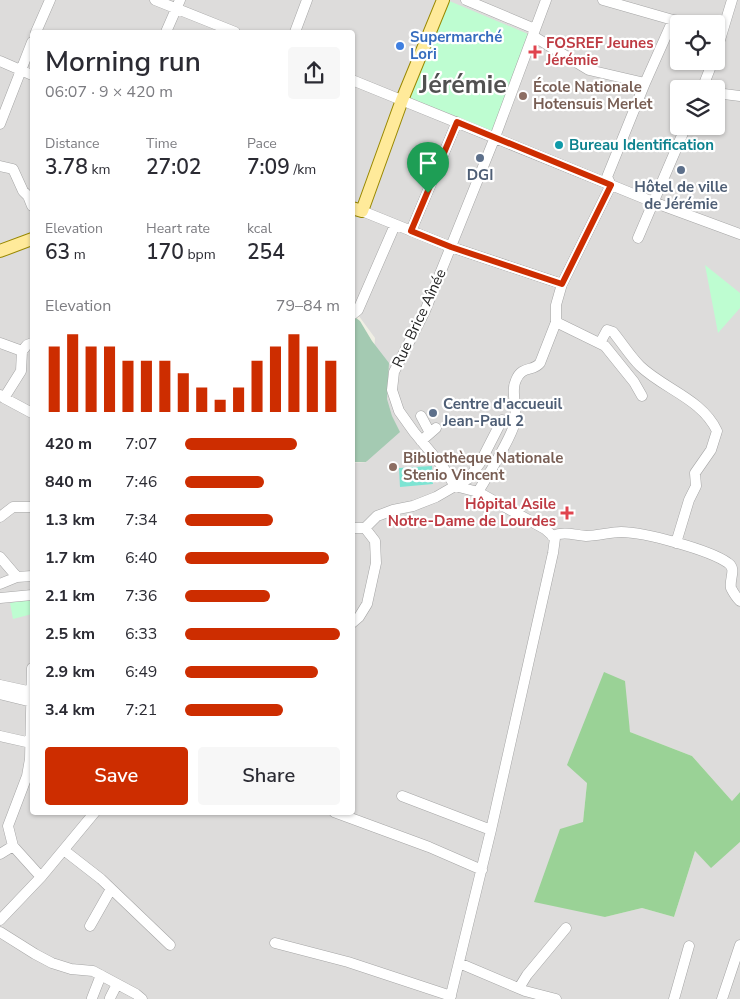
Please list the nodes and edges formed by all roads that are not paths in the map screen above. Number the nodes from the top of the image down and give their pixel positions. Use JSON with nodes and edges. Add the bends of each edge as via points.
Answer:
{"nodes":[{"id":1,"x":50,"y":0,"type":"edge"},
{"id":2,"x":155,"y":0,"type":"edge"},
{"id":3,"x":307,"y":0,"type":"edge"},
{"id":4,"x":442,"y":0,"type":"edge"},
{"id":5,"x":466,"y":0,"type":"edge"},
{"id":6,"x":546,"y":0,"type":"edge"},
{"id":7,"x":603,"y":0,"type":"edge"},
{"id":8,"x":732,"y":0,"type":"edge"},
{"id":9,"x":178,"y":4,"type":"edge"},
{"id":10,"x":725,"y":16,"type":"edge"},
{"id":11,"x":670,"y":19,"type":"edge"},
{"id":12,"x":670,"y":27,"type":"edge"},
{"id":13,"x":37,"y":30,"type":"edge"},
{"id":14,"x":167,"y":30,"type":"edge"},
{"id":15,"x":231,"y":30,"type":"edge"},
{"id":16,"x":295,"y":30,"type":"edge"},
{"id":17,"x":534,"y":32,"type":"junction"},
{"id":18,"x":30,"y":47,"type":"edge"},
{"id":19,"x":0,"y":62,"type":"edge"},
{"id":20,"x":21,"y":70,"type":"junction"},
{"id":21,"x":30,"y":74,"type":"edge"},
{"id":22,"x":355,"y":81,"type":"edge"},
{"id":23,"x":645,"y":82,"type":"junction"},
{"id":24,"x":725,"y":94,"type":"edge"},
{"id":25,"x":740,"y":96,"type":"edge"},
{"id":26,"x":402,"y":100,"type":"junction"},
{"id":27,"x":457,"y":122,"type":"junction"},
{"id":28,"x":0,"y":124,"type":"edge"},
{"id":29,"x":682,"y":135,"type":"edge"},
{"id":30,"x":495,"y":137,"type":"junction"},
{"id":31,"x":0,"y":166,"type":"edge"},
{"id":32,"x":611,"y":185,"type":"junction"},
{"id":33,"x":30,"y":201,"type":"edge"},
{"id":34,"x":653,"y":202,"type":"junction"},
{"id":35,"x":357,"y":210,"type":"edge"},
{"id":36,"x":395,"y":225,"type":"junction"},
{"id":37,"x":411,"y":231,"type":"junction"},
{"id":38,"x":740,"y":234,"type":"edge"},
{"id":39,"x":638,"y":238,"type":"dead end"},
{"id":40,"x":30,"y":240,"type":"edge"},
{"id":41,"x":451,"y":247,"type":"junction"},
{"id":42,"x":0,"y":251,"type":"edge"},
{"id":43,"x":562,"y":284,"type":"junction"},
{"id":44,"x":355,"y":312,"type":"edge"},
{"id":45,"x":556,"y":322,"type":"junction"},
{"id":46,"x":0,"y":343,"type":"edge"},
{"id":47,"x":600,"y":343,"type":"junction"},
{"id":48,"x":30,"y":344,"type":"edge"},
{"id":49,"x":22,"y":351,"type":"junction"},
{"id":50,"x":2,"y":396,"type":"edge"},
{"id":51,"x":642,"y":396,"type":"dead end"},
{"id":52,"x":30,"y":412,"type":"edge"},
{"id":53,"x":502,"y":420,"type":"dead end"},
{"id":54,"x":406,"y":422,"type":"junction"},
{"id":55,"x":421,"y":441,"type":"junction"},
{"id":56,"x":455,"y":485,"type":"junction"},
{"id":57,"x":478,"y":492,"type":"junction"},
{"id":58,"x":30,"y":507,"type":"edge"},
{"id":59,"x":0,"y":518,"type":"edge"},
{"id":60,"x":355,"y":528,"type":"edge"},
{"id":61,"x":366,"y":528,"type":"junction"},
{"id":62,"x":552,"y":536,"type":"junction"},
{"id":63,"x":676,"y":543,"type":"junction"},
{"id":64,"x":0,"y":557,"type":"edge"},
{"id":65,"x":30,"y":576,"type":"edge"},
{"id":66,"x":17,"y":577,"type":"junction"},
{"id":67,"x":0,"y":584,"type":"edge"},
{"id":68,"x":30,"y":595,"type":"edge"},
{"id":69,"x":0,"y":598,"type":"edge"},
{"id":70,"x":740,"y":601,"type":"edge"},
{"id":71,"x":355,"y":620,"type":"edge"},
{"id":72,"x":0,"y":685,"type":"edge"},
{"id":73,"x":30,"y":692,"type":"edge"},
{"id":74,"x":0,"y":694,"type":"edge"},
{"id":75,"x":30,"y":702,"type":"edge"},
{"id":76,"x":0,"y":736,"type":"edge"},
{"id":77,"x":30,"y":743,"type":"edge"},
{"id":78,"x":30,"y":751,"type":"edge"},
{"id":79,"x":402,"y":796,"type":"dead end"},
{"id":80,"x":93,"y":815,"type":"edge"},
{"id":81,"x":342,"y":815,"type":"edge"},
{"id":82,"x":4,"y":824,"type":"edge"},
{"id":83,"x":491,"y":830,"type":"junction"},
{"id":84,"x":13,"y":846,"type":"junction"},
{"id":85,"x":65,"y":850,"type":"junction"},
{"id":86,"x":0,"y":854,"type":"edge"},
{"id":87,"x":482,"y":870,"type":"junction"},
{"id":88,"x":41,"y":877,"type":"junction"},
{"id":89,"x":111,"y":889,"type":"junction"},
{"id":90,"x":0,"y":920,"type":"edge"},
{"id":91,"x":90,"y":926,"type":"dead end"},
{"id":92,"x":566,"y":928,"type":"dead end"},
{"id":93,"x":0,"y":932,"type":"edge"},
{"id":94,"x":275,"y":943,"type":"dead end"},
{"id":95,"x":170,"y":945,"type":"dead end"},
{"id":96,"x":740,"y":945,"type":"edge"},
{"id":97,"x":689,"y":946,"type":"dead end"},
{"id":98,"x":459,"y":963,"type":"junction"},
{"id":99,"x":101,"y":975,"type":"junction"},
{"id":100,"x":117,"y":984,"type":"junction"},
{"id":101,"x":519,"y":988,"type":"junction"},
{"id":102,"x":92,"y":998,"type":"dead end"},
{"id":103,"x":110,"y":998,"type":"edge"},
{"id":104,"x":450,"y":998,"type":"edge"},
{"id":105,"x":142,"y":999,"type":"edge"},
{"id":106,"x":556,"y":999,"type":"edge"},
{"id":107,"x":674,"y":999,"type":"edge"},
{"id":108,"x":722,"y":999,"type":"edge"}],
"edges":[{"from":1,"to":13,"type":"street"},
{"from":2,"to":9,"type":"street"},
{"from":3,"to":16,"type":"street"},
{"from":4,"to":26,"type":"main road"},
{"from":5,"to":17,"type":"street"},
{"from":6,"to":17,"type":"street","name":"Rue Brice Aînée"},
{"from":7,"to":11,"type":"street"},
{"from":8,"to":10,"type":"street"},
{"from":9,"to":14,"type":"street"},
{"from":9,"to":15,"type":"street"},
{"from":12,"to":23,"type":"street"},
{"from":17,"to":23,"type":"street","via":[[589,70]]},
{"from":17,"to":30,"type":"street","name":"Rue Brice Aînée"},
{"from":18,"to":20,"type":"street"},
{"from":19,"to":20,"type":"street"},
{"from":20,"to":21,"type":"street"},
{"from":20,"to":28,"type":"street"},
{"from":22,"to":26,"type":"street"},
{"from":23,"to":32,"type":"street","via":[[607,177]]},
{"from":24,"to":25,"type":"street"},
{"from":26,"to":27,"type":"street"},
{"from":26,"to":35,"type":"main road"},
{"from":27,"to":30,"type":"street"},
{"from":27,"to":37,"type":"street"},
{"from":29,"to":34,"type":"street"},
{"from":30,"to":32,"type":"street"},
{"from":30,"to":41,"type":"street","name":"Rue Brice Aînée"},
{"from":31,"to":33,"type":"street","via":[[13,169]]},
{"from":32,"to":34,"type":"street"},
{"from":32,"to":43,"type":"street"},
{"from":34,"to":38,"type":"street"},
{"from":34,"to":39,"type":"street"},
{"from":35,"to":36,"type":"street"},
{"from":36,"to":37,"type":"street"},
{"from":36,"to":44,"type":"street"},
{"from":37,"to":41,"type":"street"},
{"from":40,"to":42,"type":"main road"},
{"from":41,"to":43,"type":"street"},
{"from":41,"to":54,"type":"street","name":"Rue Brice Aînée","via":[[425,311],[394,372],[392,390]]},
{"from":43,"to":45,"type":"street","via":[[556,305]]},
{"from":45,"to":47,"type":"street"},
{"from":45,"to":57,"type":"street","via":[[538,366],[524,370],[515,381],[517,410],[514,425]]},
{"from":46,"to":49,"type":"street"},
{"from":47,"to":51,"type":"street"},
{"from":47,"to":63,"type":"street","via":[[608,330],[613,332],[639,365],[686,397],[712,421],[717,431],[711,450],[694,473],[696,486]]},
{"from":48,"to":49,"type":"street"},
{"from":49,"to":50,"type":"street","via":[[21,371]]},
{"from":50,"to":52,"type":"street"},
{"from":53,"to":56,"type":"street","via":[[480,463],[468,479]]},
{"from":54,"to":55,"type":"street","name":"Rue Brice Aînée"},
{"from":54,"to":55,"type":"street","via":[[422,416],[433,430]]},
{"from":55,"to":56,"type":"street","name":"Rue Brice Aînée"},
{"from":56,"to":57,"type":"street"},
{"from":56,"to":61,"type":"street","via":[[436,497],[377,516]]},
{"from":57,"to":62,"type":"street"},
{"from":58,"to":59,"type":"street","via":[[13,507]]},
{"from":60,"to":61,"type":"street"},
{"from":61,"to":71,"type":"street","via":[[375,541],[376,563],[367,604]]},
{"from":62,"to":63,"type":"street","via":[[562,532],[588,536],[622,532]]},
{"from":62,"to":83,"type":"street","via":[[553,553]]},
{"from":63,"to":70,"type":"street","via":[[730,564],[733,569],[731,588]]},
{"from":64,"to":66,"type":"street"},
{"from":65,"to":66,"type":"street"},
{"from":66,"to":67,"type":"street"},
{"from":68,"to":69,"type":"street"},
{"from":72,"to":73,"type":"street"},
{"from":74,"to":75,"type":"street"},
{"from":76,"to":77,"type":"street"},
{"from":78,"to":82,"type":"street","via":[[27,776]]},
{"from":79,"to":83,"type":"street"},
{"from":80,"to":85,"type":"street"},
{"from":81,"to":87,"type":"street"},
{"from":82,"to":84,"type":"street"},
{"from":83,"to":87,"type":"street"},
{"from":84,"to":86,"type":"street"},
{"from":84,"to":88,"type":"street"},
{"from":85,"to":88,"type":"street"},
{"from":85,"to":89,"type":"street"},
{"from":87,"to":98,"type":"street"},
{"from":88,"to":90,"type":"street"},
{"from":89,"to":91,"type":"street"},
{"from":89,"to":95,"type":"street"},
{"from":92,"to":101,"type":"street"},
{"from":93,"to":99,"type":"street","via":[[52,963]]},
{"from":94,"to":104,"type":"street","via":[[348,962]]},
{"from":96,"to":108,"type":"street"},
{"from":97,"to":107,"type":"street"},
{"from":98,"to":101,"type":"street"},
{"from":98,"to":104,"type":"street"},
{"from":99,"to":100,"type":"street"},
{"from":99,"to":102,"type":"street"},
{"from":100,"to":103,"type":"street"},
{"from":100,"to":105,"type":"street"},
{"from":101,"to":106,"type":"street"}]}
